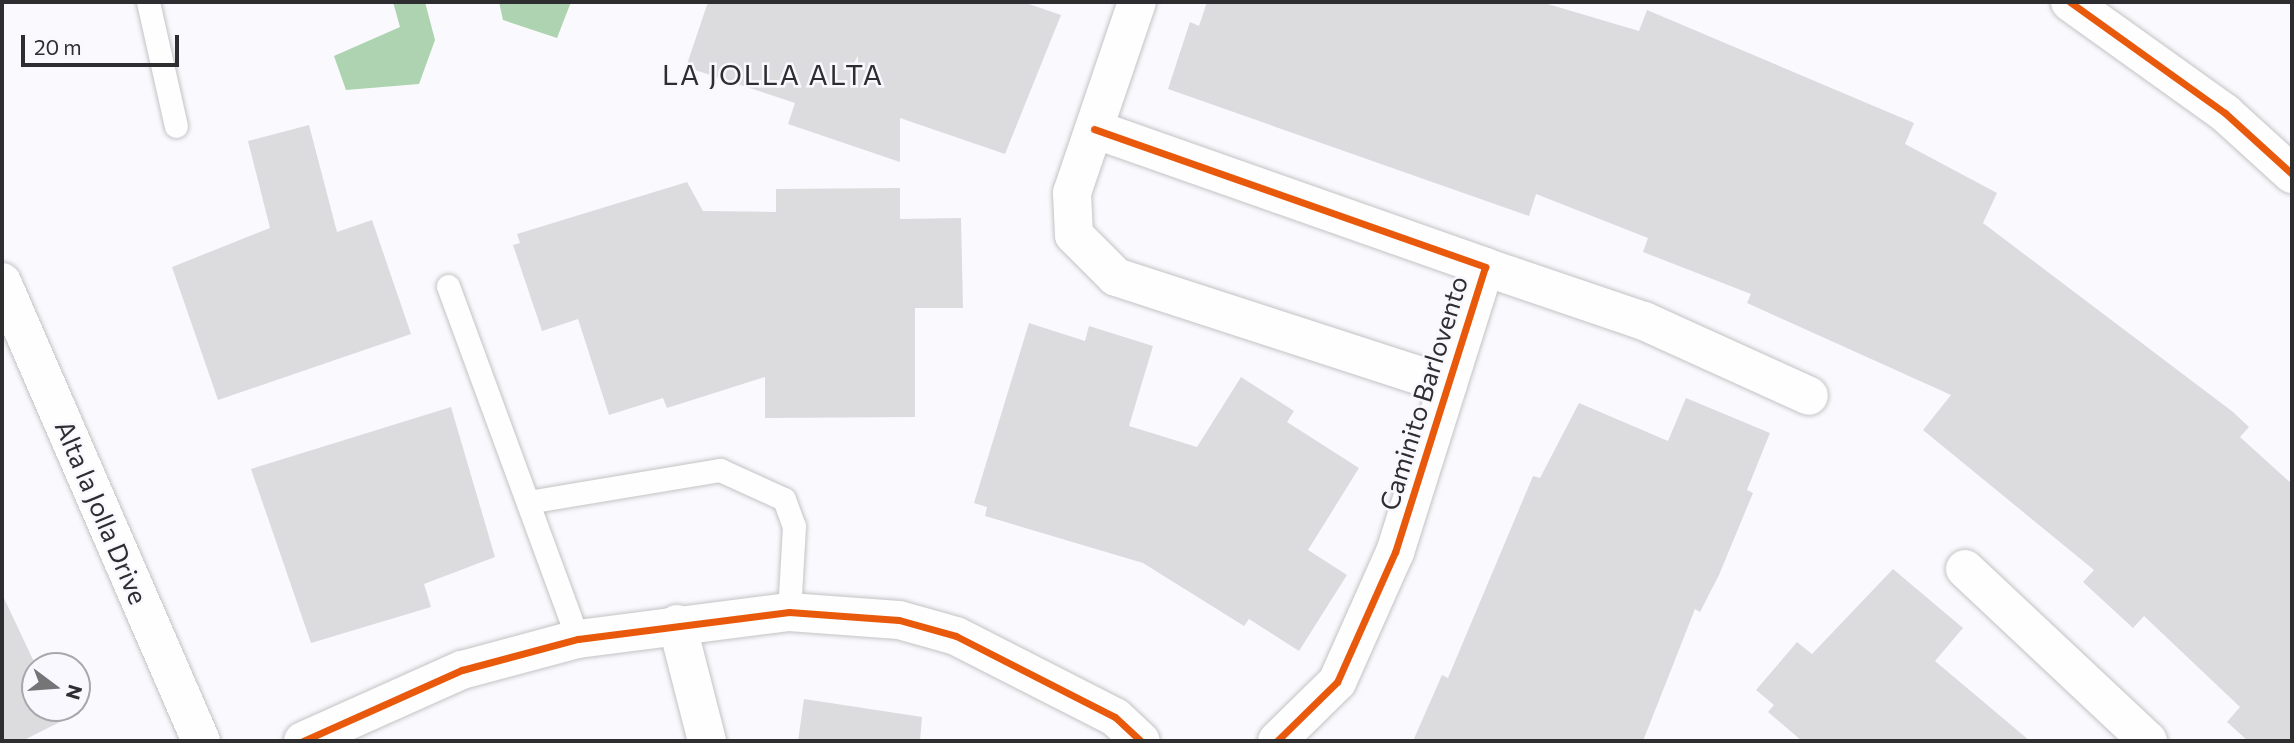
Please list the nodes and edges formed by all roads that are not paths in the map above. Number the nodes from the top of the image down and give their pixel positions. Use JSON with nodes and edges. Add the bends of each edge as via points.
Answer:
{"nodes":[{"id":1,"x":148,"y":2,"type":"edge"},
{"id":2,"x":1136,"y":2,"type":"edge"},
{"id":3,"x":2070,"y":2,"type":"edge"},
{"id":4,"x":176,"y":125,"type":"dead end"},
{"id":5,"x":1094,"y":129,"type":"junction"},
{"id":6,"x":2292,"y":174,"type":"edge"},
{"id":7,"x":1485,"y":267,"type":"junction"},
{"id":8,"x":2,"y":282,"type":"edge"},
{"id":9,"x":448,"y":286,"type":"dead end"},
{"id":10,"x":1448,"y":385,"type":"junction"},
{"id":11,"x":1809,"y":396,"type":"dead end"},
{"id":12,"x":527,"y":502,"type":"junction"},
{"id":13,"x":1965,"y":569,"type":"dead end"},
{"id":14,"x":789,"y":612,"type":"junction"},
{"id":15,"x":677,"y":624,"type":"junction"},
{"id":16,"x":578,"y":639,"type":"junction"},
{"id":17,"x":2137,"y":738,"type":"edge"},
{"id":18,"x":201,"y":741,"type":"edge"},
{"id":19,"x":303,"y":741,"type":"edge"},
{"id":20,"x":707,"y":741,"type":"edge"},
{"id":21,"x":1141,"y":741,"type":"edge"},
{"id":22,"x":1277,"y":741,"type":"edge"}],
"edges":[{"from":1,"to":4,"type":"lane"},
{"from":2,"to":5,"type":"street"},
{"from":3,"to":6,"type":"street","via":[[2225,113]]},
{"from":5,"to":7,"type":"street","name":"Caminito Barlovento"},
{"from":5,"to":10,"type":"street","via":[[1072,193],[1074,235],[1116,277]]},
{"from":7,"to":10,"type":"street","name":"Caminito Barlovento"},
{"from":7,"to":11,"type":"street","via":[[1644,321]]},
{"from":8,"to":18,"type":"street","name":"Alta la Jolla Drive"},
{"from":9,"to":12,"type":"lane"},
{"from":10,"to":22,"type":"street","name":"Caminito Barlovento","via":[[1395,552],[1337,682]]},
{"from":12,"to":14,"type":"lane","via":[[720,470],[784,499],[794,526]]},
{"from":12,"to":16,"type":"lane"},
{"from":13,"to":17,"type":"street"},
{"from":14,"to":15,"type":"street"},
{"from":14,"to":21,"type":"street","via":[[899,620],[956,636],[1115,717]]},
{"from":15,"to":16,"type":"street"},
{"from":15,"to":20,"type":"street"},
{"from":16,"to":19,"type":"street","via":[[462,670]]}]}
